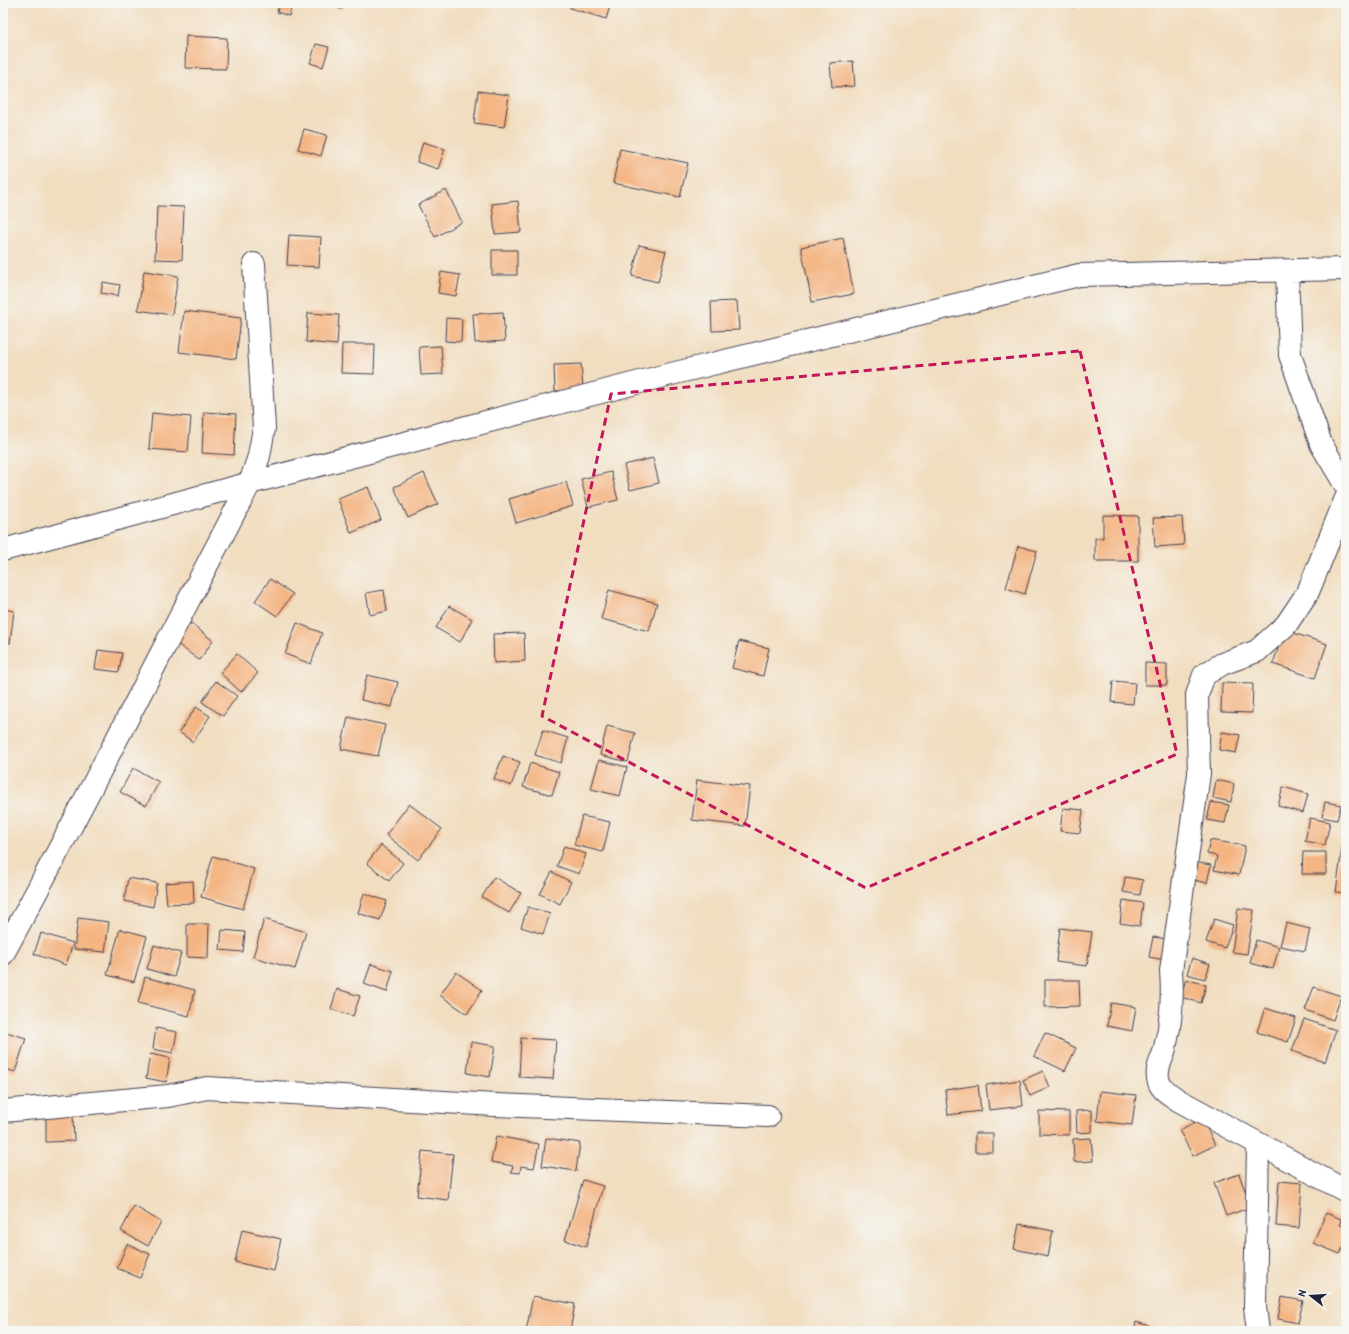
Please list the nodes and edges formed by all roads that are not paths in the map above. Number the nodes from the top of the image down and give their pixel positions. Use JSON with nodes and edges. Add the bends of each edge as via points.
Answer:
{"nodes":[{"id":1,"x":254,"y":264,"type":"dead end"},
{"id":2,"x":1346,"y":269,"type":"edge"},
{"id":3,"x":1287,"y":271,"type":"junction"},
{"id":4,"x":250,"y":483,"type":"junction"},
{"id":5,"x":1346,"y":486,"type":"edge"},
{"id":6,"x":1346,"y":498,"type":"edge"},
{"id":7,"x":3,"y":550,"type":"edge"},
{"id":8,"x":3,"y":954,"type":"edge"},
{"id":9,"x":3,"y":1112,"type":"edge"},
{"id":10,"x":768,"y":1116,"type":"dead end"},
{"id":11,"x":1258,"y":1145,"type":"junction"},
{"id":12,"x":1346,"y":1191,"type":"edge"},
{"id":13,"x":1258,"y":1331,"type":"edge"}],
"edges":[{"from":1,"to":4,"type":"street","via":[[264,428],[260,456]]},
{"from":2,"to":3,"type":"street"},
{"from":3,"to":4,"type":"street","via":[[1079,274],[667,375]]},
{"from":3,"to":5,"type":"street","via":[[1290,355],[1321,444]]},
{"from":4,"to":7,"type":"street"},
{"from":4,"to":8,"type":"street","via":[[53,863]]},
{"from":6,"to":11,"type":"street","via":[[1308,592],[1286,625],[1257,651],[1222,664],[1204,675],[1197,695],[1199,774],[1172,971],[1165,1049],[1158,1063],[1158,1078],[1161,1087],[1178,1100]]},
{"from":9,"to":10,"type":"street","via":[[168,1096],[207,1088],[495,1105]]},
{"from":11,"to":12,"type":"street"},
{"from":11,"to":13,"type":"street","via":[[1255,1308]]}]}
